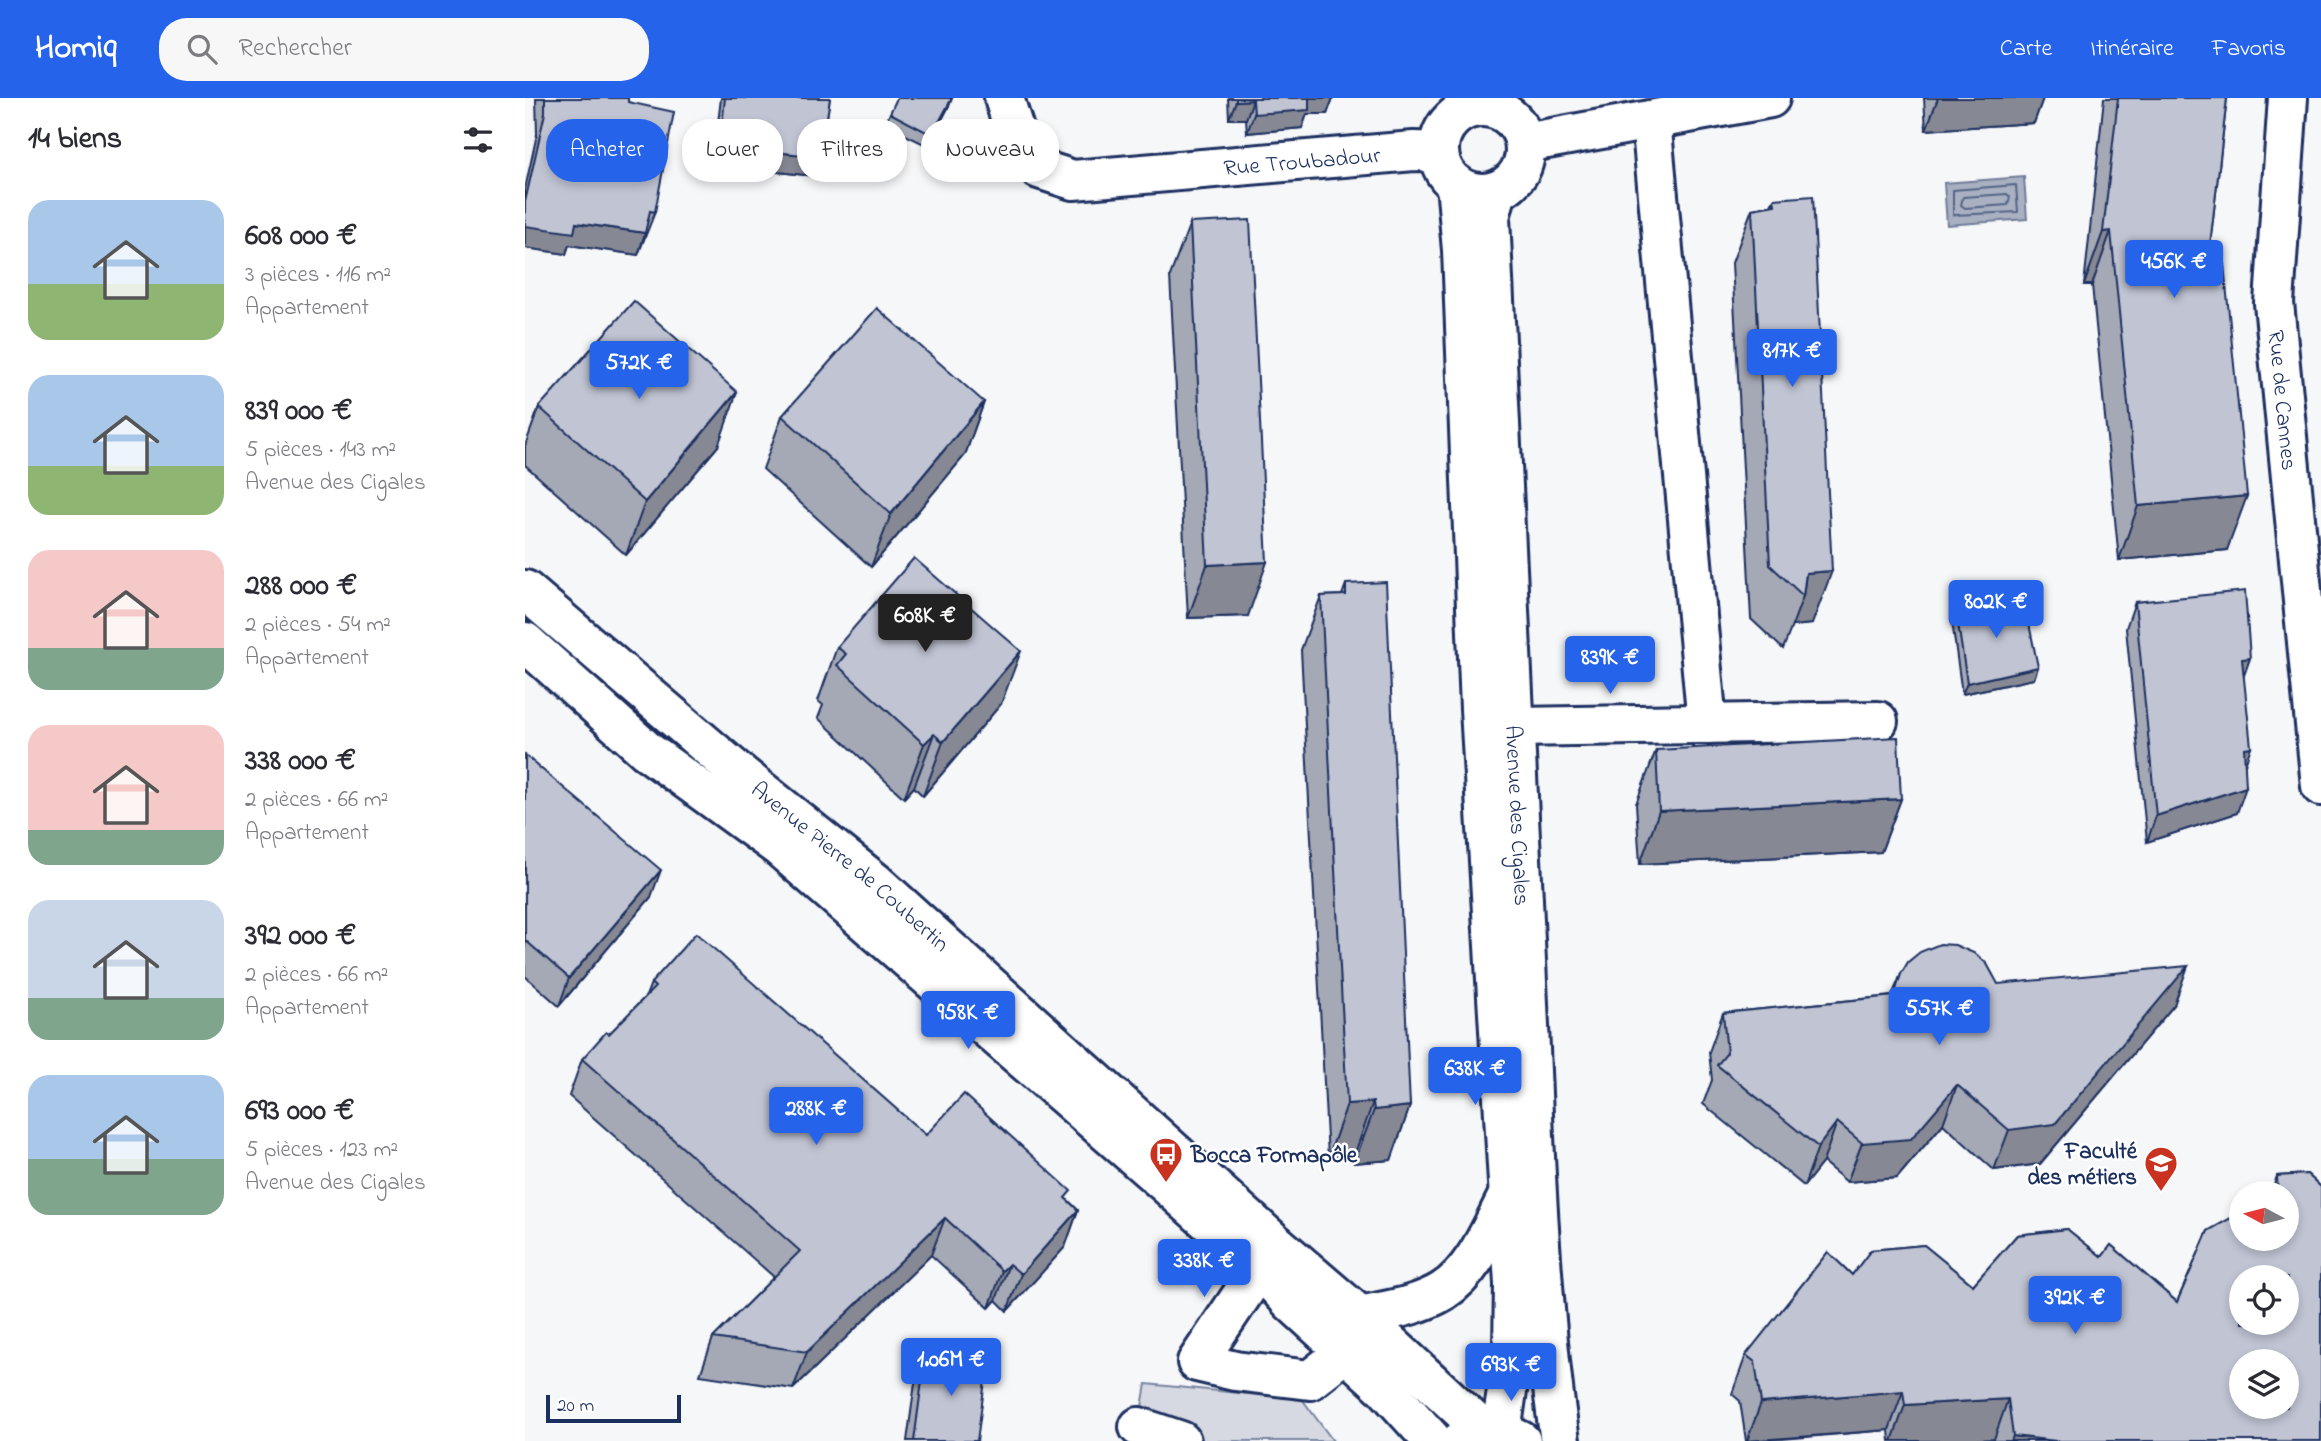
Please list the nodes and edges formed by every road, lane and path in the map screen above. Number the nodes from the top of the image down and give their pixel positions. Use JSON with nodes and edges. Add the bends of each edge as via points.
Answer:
{"nodes":[{"id":1,"x":1004,"y":98,"type":"edge"},
{"id":2,"x":1770,"y":98,"type":"edge"},
{"id":3,"x":2288,"y":98,"type":"edge"},
{"id":4,"x":1491,"y":103,"type":"edge"},
{"id":5,"x":1651,"y":120,"type":"junction"},
{"id":6,"x":1525,"y":143,"type":"junction"},
{"id":7,"x":1447,"y":168,"type":"junction"},
{"id":8,"x":1497,"y":191,"type":"junction"},
{"id":9,"x":525,"y":590,"type":"edge"},
{"id":10,"x":525,"y":642,"type":"edge"},
{"id":11,"x":1878,"y":721,"type":"dead end"},
{"id":12,"x":1707,"y":724,"type":"junction"},
{"id":13,"x":1514,"y":727,"type":"junction"},
{"id":14,"x":2321,"y":786,"type":"edge"},
{"id":15,"x":1510,"y":1192,"type":"junction"},
{"id":16,"x":1260,"y":1268,"type":"junction"},
{"id":17,"x":1360,"y":1316,"type":"junction"},
{"id":18,"x":1344,"y":1353,"type":"junction"},
{"id":19,"x":1139,"y":1427,"type":"dead end"},
{"id":20,"x":1492,"y":1436,"type":"edge"},
{"id":21,"x":1181,"y":1441,"type":"edge"},
{"id":22,"x":1433,"y":1441,"type":"edge"},
{"id":23,"x":1560,"y":1441,"type":"edge"}],
"edges":[{"from":1,"to":7,"type":"street","name":"Rue Troubadour","via":[[1019,145],[1039,169],[1073,180],[1414,151]]},
{"from":2,"to":5,"type":"street"},
{"from":3,"to":14,"type":"street","name":"Rue de Cannes","via":[[2274,303]]},
{"from":4,"to":6,"type":"street","via":[[1513,120]]},
{"from":4,"to":7,"type":"street","via":[[1454,117],[1440,139]]},
{"from":5,"to":6,"type":"street"},
{"from":5,"to":12,"type":"street"},
{"from":6,"to":8,"type":"street","via":[[1520,172]]},
{"from":7,"to":8,"type":"street","via":[[1476,193]]},
{"from":7,"to":15,"type":"street","name":"Avenue des Cigales","via":[[1462,250],[1481,723]]},
{"from":8,"to":13,"type":"street","name":"Avenue des Cigales","via":[[1490,217]]},
{"from":9,"to":17,"type":"street","name":"Avenue Pierre de Coubertin","via":[[876,883]]},
{"from":10,"to":16,"type":"street","name":"Avenue Pierre de Coubertin","via":[[647,751],[779,847]]},
{"from":11,"to":12,"type":"street"},
{"from":12,"to":13,"type":"street"},
{"from":13,"to":23,"type":"street","name":"Avenue des Cigales","via":[[1538,1191],[1550,1372]]},
{"from":15,"to":17,"type":"street","via":[[1471,1264],[1444,1290],[1414,1304]]},
{"from":15,"to":20,"type":"street","name":"Avenue des Cigales","via":[[1514,1330]]},
{"from":16,"to":18,"type":"street","name":"Avenue Pierre de Coubertin"},
{"from":16,"to":18,"type":"street","via":[[1197,1362],[1310,1380]]},
{"from":17,"to":20,"type":"street","name":"Avenue Pierre de Coubertin"},
{"from":18,"to":22,"type":"street","name":"Avenue Pierre de Coubertin","via":[[1385,1388]]},
{"from":19,"to":21,"type":"street"}]}
